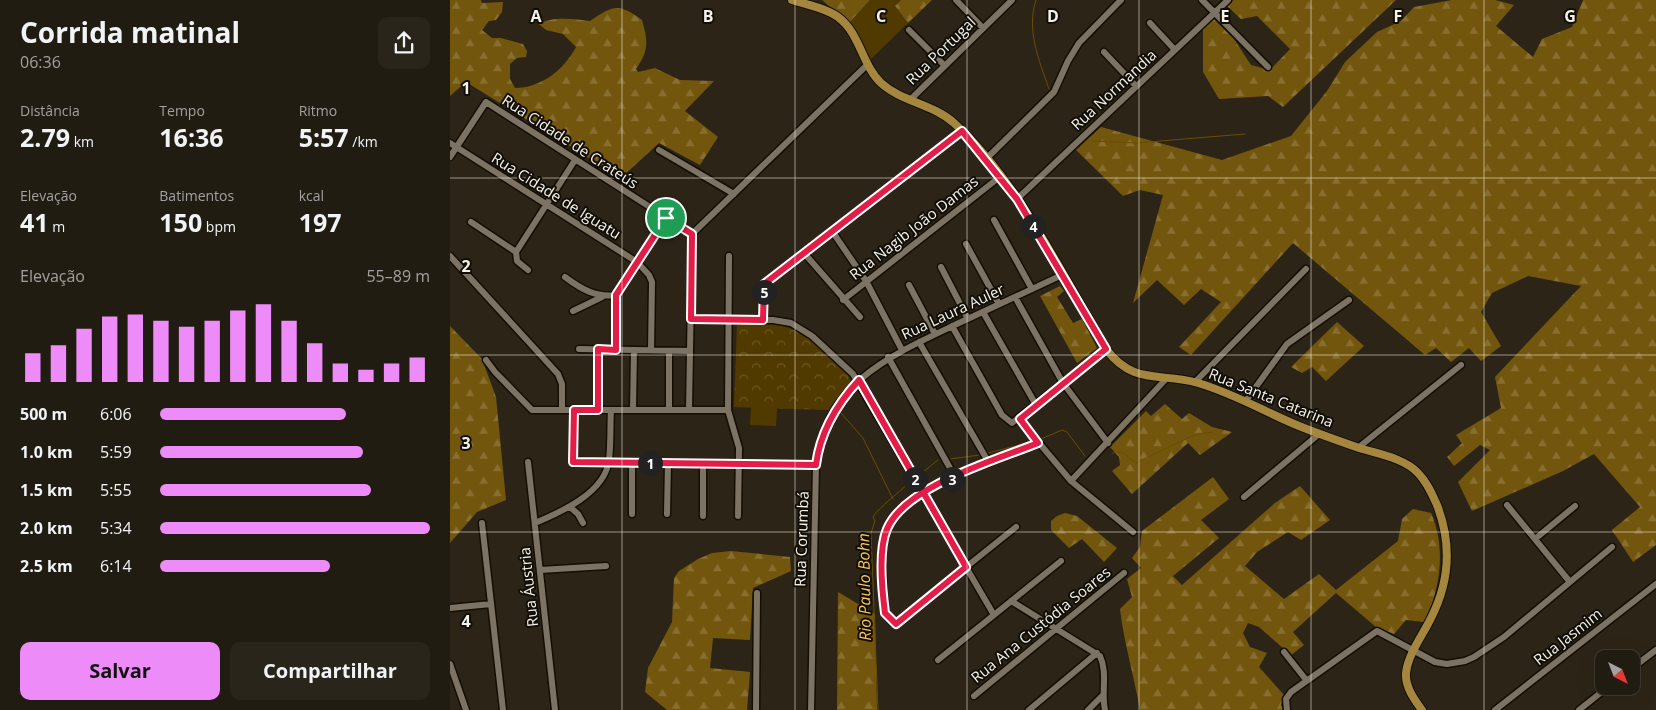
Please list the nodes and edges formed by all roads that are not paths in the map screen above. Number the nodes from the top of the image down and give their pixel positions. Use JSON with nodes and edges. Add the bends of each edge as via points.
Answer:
{"nodes":[{"id":1,"x":792,"y":0,"type":"edge"},
{"id":2,"x":956,"y":0,"type":"edge"},
{"id":3,"x":1012,"y":0,"type":"edge"},
{"id":4,"x":1121,"y":0,"type":"edge"},
{"id":5,"x":1202,"y":0,"type":"edge"},
{"id":6,"x":1228,"y":0,"type":"edge"},
{"id":7,"x":1214,"y":13,"type":"junction"},
{"id":8,"x":1150,"y":23,"type":"dead end"},
{"id":9,"x":983,"y":28,"type":"junction"},
{"id":10,"x":909,"y":30,"type":"dead end"},
{"id":11,"x":1175,"y":50,"type":"junction"},
{"id":12,"x":1104,"y":52,"type":"dead end"},
{"id":13,"x":867,"y":64,"type":"junction"},
{"id":14,"x":945,"y":66,"type":"junction"},
{"id":15,"x":1268,"y":67,"type":"dead end"},
{"id":16,"x":1136,"y":86,"type":"junction"},
{"id":17,"x":910,"y":100,"type":"junction"},
{"id":18,"x":962,"y":131,"type":"junction"},
{"id":19,"x":450,"y":144,"type":"edge"},
{"id":20,"x":456,"y":147,"type":"junction"},
{"id":21,"x":658,"y":150,"type":"dead end"},
{"id":22,"x":450,"y":157,"type":"edge"},
{"id":23,"x":986,"y":159,"type":"junction"},
{"id":24,"x":575,"y":160,"type":"junction"},
{"id":25,"x":1001,"y":176,"type":"junction"},
{"id":26,"x":734,"y":194,"type":"junction"},
{"id":27,"x":1017,"y":199,"type":"junction"},
{"id":28,"x":546,"y":204,"type":"junction"},
{"id":29,"x":666,"y":218,"type":"junction"},
{"id":30,"x":994,"y":220,"type":"dead end"},
{"id":31,"x":471,"y":222,"type":"dead end"},
{"id":32,"x":832,"y":231,"type":"junction"},
{"id":33,"x":692,"y":234,"type":"junction"},
{"id":34,"x":966,"y":244,"type":"dead end"},
{"id":35,"x":516,"y":252,"type":"junction"},
{"id":36,"x":804,"y":253,"type":"junction"},
{"id":37,"x":450,"y":256,"type":"edge"},
{"id":38,"x":729,"y":256,"type":"dead end"},
{"id":39,"x":637,"y":262,"type":"junction"},
{"id":40,"x":941,"y":267,"type":"dead end"},
{"id":41,"x":1306,"y":269,"type":"dead end"},
{"id":42,"x":528,"y":270,"type":"dead end"},
{"id":43,"x":1062,"y":275,"type":"junction"},
{"id":44,"x":566,"y":276,"type":"dead end"},
{"id":45,"x":866,"y":281,"type":"junction"},
{"id":46,"x":909,"y":285,"type":"dead end"},
{"id":47,"x":1032,"y":289,"type":"junction"},
{"id":48,"x":616,"y":295,"type":"junction"},
{"id":49,"x":602,"y":297,"type":"junction"},
{"id":50,"x":1015,"y":297,"type":"junction"},
{"id":51,"x":843,"y":300,"type":"junction"},
{"id":52,"x":1349,"y":300,"type":"dead end"},
{"id":53,"x":999,"y":304,"type":"junction"},
{"id":54,"x":573,"y":311,"type":"dead end"},
{"id":55,"x":983,"y":312,"type":"junction"},
{"id":56,"x":860,"y":317,"type":"dead end"},
{"id":57,"x":691,"y":319,"type":"junction"},
{"id":58,"x":968,"y":319,"type":"junction"},
{"id":59,"x":729,"y":320,"type":"junction"},
{"id":60,"x":763,"y":320,"type":"junction"},
{"id":61,"x":952,"y":326,"type":"junction"},
{"id":62,"x":935,"y":334,"type":"junction"},
{"id":63,"x":919,"y":342,"type":"junction"},
{"id":64,"x":579,"y":349,"type":"dead end"},
{"id":65,"x":598,"y":349,"type":"junction"},
{"id":66,"x":1106,"y":349,"type":"junction"},
{"id":67,"x":616,"y":350,"type":"junction"},
{"id":68,"x":634,"y":350,"type":"junction"},
{"id":69,"x":651,"y":350,"type":"junction"},
{"id":70,"x":669,"y":350,"type":"junction"},
{"id":71,"x":902,"y":350,"type":"junction"},
{"id":72,"x":690,"y":351,"type":"junction"},
{"id":73,"x":888,"y":357,"type":"junction"},
{"id":74,"x":486,"y":360,"type":"dead end"},
{"id":75,"x":1461,"y":365,"type":"dead end"},
{"id":76,"x":859,"y":380,"type":"junction"},
{"id":77,"x":1165,"y":380,"type":"junction"},
{"id":78,"x":1195,"y":382,"type":"junction"},
{"id":79,"x":1063,"y":383,"type":"junction"},
{"id":80,"x":1245,"y":402,"type":"junction"},
{"id":81,"x":1036,"y":405,"type":"junction"},
{"id":82,"x":562,"y":409,"type":"junction"},
{"id":83,"x":574,"y":410,"type":"junction"},
{"id":84,"x":598,"y":410,"type":"junction"},
{"id":85,"x":610,"y":410,"type":"junction"},
{"id":86,"x":633,"y":410,"type":"junction"},
{"id":87,"x":668,"y":410,"type":"junction"},
{"id":88,"x":689,"y":410,"type":"junction"},
{"id":89,"x":728,"y":410,"type":"junction"},
{"id":90,"x":1020,"y":419,"type":"junction"},
{"id":91,"x":1319,"y":434,"type":"junction"},
{"id":92,"x":1038,"y":443,"type":"junction"},
{"id":93,"x":1108,"y":443,"type":"junction"},
{"id":94,"x":1359,"y":448,"type":"junction"},
{"id":95,"x":528,"y":462,"type":"dead end"},
{"id":96,"x":609,"y":462,"type":"junction"},
{"id":97,"x":632,"y":462,"type":"junction"},
{"id":98,"x":668,"y":463,"type":"junction"},
{"id":99,"x":703,"y":463,"type":"junction"},
{"id":100,"x":989,"y":463,"type":"junction"},
{"id":101,"x":739,"y":464,"type":"junction"},
{"id":102,"x":816,"y":465,"type":"junction"},
{"id":103,"x":955,"y":477,"type":"junction"},
{"id":104,"x":1071,"y":481,"type":"junction"},
{"id":105,"x":922,"y":492,"type":"junction"},
{"id":106,"x":1244,"y":497,"type":"dead end"},
{"id":107,"x":1507,"y":505,"type":"dead end"},
{"id":108,"x":1575,"y":506,"type":"dead end"},
{"id":109,"x":570,"y":508,"type":"junction"},
{"id":110,"x":632,"y":514,"type":"dead end"},
{"id":111,"x":668,"y":514,"type":"dead end"},
{"id":112,"x":703,"y":516,"type":"dead end"},
{"id":113,"x":738,"y":516,"type":"dead end"},
{"id":114,"x":482,"y":523,"type":"dead end"},
{"id":115,"x":535,"y":523,"type":"junction"},
{"id":116,"x":582,"y":523,"type":"dead end"},
{"id":117,"x":1016,"y":527,"type":"dead end"},
{"id":118,"x":1133,"y":532,"type":"dead end"},
{"id":119,"x":1535,"y":539,"type":"junction"},
{"id":120,"x":1612,"y":547,"type":"dead end"},
{"id":121,"x":1061,"y":561,"type":"dead end"},
{"id":122,"x":606,"y":566,"type":"dead end"},
{"id":123,"x":966,"y":567,"type":"junction"},
{"id":124,"x":540,"y":570,"type":"junction"},
{"id":125,"x":1124,"y":573,"type":"dead end"},
{"id":126,"x":1570,"y":582,"type":"junction"},
{"id":127,"x":1656,"y":584,"type":"edge"},
{"id":128,"x":757,"y":593,"type":"dead end"},
{"id":129,"x":1011,"y":601,"type":"junction"},
{"id":130,"x":491,"y":604,"type":"junction"},
{"id":131,"x":450,"y":608,"type":"edge"},
{"id":132,"x":994,"y":615,"type":"junction"},
{"id":133,"x":1056,"y":628,"type":"junction"},
{"id":134,"x":1656,"y":650,"type":"edge"},
{"id":135,"x":1284,"y":652,"type":"dead end"},
{"id":136,"x":1414,"y":652,"type":"junction"},
{"id":137,"x":1097,"y":653,"type":"junction"},
{"id":138,"x":938,"y":660,"type":"dead end"},
{"id":139,"x":1640,"y":662,"type":"edge"},
{"id":140,"x":450,"y":664,"type":"edge"},
{"id":141,"x":1307,"y":681,"type":"junction"},
{"id":142,"x":1102,"y":695,"type":"junction"},
{"id":143,"x":1598,"y":695,"type":"edge"},
{"id":144,"x":974,"y":696,"type":"dead end"},
{"id":145,"x":466,"y":710,"type":"edge"},
{"id":146,"x":504,"y":710,"type":"edge"},
{"id":147,"x":554,"y":710,"type":"edge"},
{"id":148,"x":756,"y":710,"type":"edge"},
{"id":149,"x":811,"y":710,"type":"edge"},
{"id":150,"x":1029,"y":710,"type":"edge"},
{"id":151,"x":1088,"y":710,"type":"edge"},
{"id":152,"x":1105,"y":710,"type":"edge"},
{"id":153,"x":1287,"y":710,"type":"edge"},
{"id":154,"x":1422,"y":710,"type":"edge"},
{"id":155,"x":1495,"y":710,"type":"edge"},
{"id":156,"x":1579,"y":710,"type":"edge"}],
"edges":[{"from":1,"to":13,"type":"main road","name":"Rua Santa Catarina","via":[[840,18],[849,27]]},
{"from":2,"to":9,"type":"street"},
{"from":3,"to":9,"type":"street","name":"Rua Portugal"},
{"from":4,"to":23,"type":"street","via":[[1076,48],[1054,92]]},
{"from":5,"to":7,"type":"street"},
{"from":6,"to":7,"type":"street","name":"Rua Normandia"},
{"from":7,"to":11,"type":"street","name":"Rua Normandia"},
{"from":7,"to":15,"type":"street"},
{"from":8,"to":11,"type":"street"},
{"from":9,"to":14,"type":"street","name":"Rua Portugal"},
{"from":10,"to":14,"type":"street"},
{"from":11,"to":16,"type":"street","name":"Rua Normandia"},
{"from":12,"to":16,"type":"street"},
{"from":13,"to":17,"type":"main road","name":"Rua Santa Catarina","via":[[887,88]]},
{"from":13,"to":26,"type":"street"},
{"from":14,"to":17,"type":"street","name":"Rua Portugal"},
{"from":16,"to":27,"type":"street","name":"Rua Normandia"},
{"from":17,"to":18,"type":"main road","name":"Rua Santa Catarina","via":[[944,115]]},
{"from":18,"to":23,"type":"main road","name":"Rua Santa Catarina"},
{"from":18,"to":32,"type":"street"},
{"from":19,"to":20,"type":"street","name":"Rua Cidade de Iguatu"},
{"from":20,"to":22,"type":"street"},
{"from":20,"to":24,"type":"street","name":"Rua Cidade de Crateús","via":[[486,102]]},
{"from":20,"to":28,"type":"street","name":"Rua Cidade de Iguatu"},
{"from":21,"to":26,"type":"street"},
{"from":23,"to":25,"type":"main road","name":"Rua Santa Catarina"},
{"from":24,"to":28,"type":"street"},
{"from":24,"to":29,"type":"street","name":"Rua Cidade de Crateús"},
{"from":25,"to":27,"type":"main road","name":"Rua Santa Catarina"},
{"from":25,"to":45,"type":"street","name":"Rua Nagib João Damas"},
{"from":26,"to":33,"type":"street"},
{"from":27,"to":43,"type":"main road","name":"Rua Santa Catarina"},
{"from":28,"to":35,"type":"street"},
{"from":28,"to":39,"type":"street","name":"Rua Cidade de Iguatu"},
{"from":29,"to":33,"type":"street","name":"Rua Cidade de Crateús"},
{"from":29,"to":39,"type":"street"},
{"from":30,"to":47,"type":"street"},
{"from":31,"to":35,"type":"street"},
{"from":32,"to":36,"type":"street"},
{"from":32,"to":45,"type":"street"},
{"from":33,"to":57,"type":"street"},
{"from":34,"to":53,"type":"street"},
{"from":35,"to":42,"type":"street","via":[[517,261]]},
{"from":36,"to":51,"type":"street"},
{"from":36,"to":60,"type":"street","via":[[764,284]]},
{"from":37,"to":82,"type":"street","via":[[558,374],[562,384]]},
{"from":38,"to":59,"type":"street"},
{"from":39,"to":48,"type":"street"},
{"from":39,"to":69,"type":"street","name":"Rua Cidade de Iguatu","via":[[646,271],[652,287]]},
{"from":40,"to":58,"type":"street"},
{"from":41,"to":78,"type":"street"},
{"from":43,"to":47,"type":"street","name":"Rua Laura Auler"},
{"from":43,"to":66,"type":"main road","name":"Rua Santa Catarina"},
{"from":44,"to":49,"type":"street"},
{"from":45,"to":51,"type":"street","name":"Rua Nagib João Damas"},
{"from":45,"to":71,"type":"street"},
{"from":46,"to":62,"type":"street"},
{"from":47,"to":50,"type":"street","name":"Rua Laura Auler"},
{"from":48,"to":49,"type":"street"},
{"from":48,"to":67,"type":"street"},
{"from":49,"to":54,"type":"street"},
{"from":50,"to":53,"type":"street","name":"Rua Laura Auler"},
{"from":50,"to":79,"type":"street"},
{"from":51,"to":56,"type":"street"},
{"from":52,"to":80,"type":"street","via":[[1287,344]]},
{"from":53,"to":55,"type":"street","name":"Rua Laura Auler"},
{"from":55,"to":58,"type":"street","name":"Rua Laura Auler"},
{"from":55,"to":81,"type":"street"},
{"from":57,"to":59,"type":"street"},
{"from":57,"to":72,"type":"street"},
{"from":58,"to":61,"type":"street","name":"Rua Laura Auler"},
{"from":59,"to":60,"type":"street"},
{"from":59,"to":89,"type":"street"},
{"from":60,"to":76,"type":"street","via":[[783,321],[804,330]]},
{"from":61,"to":62,"type":"street","name":"Rua Laura Auler"},
{"from":61,"to":90,"type":"street","via":[[1002,415],[1012,423]]},
{"from":62,"to":63,"type":"street","name":"Rua Laura Auler"},
{"from":63,"to":71,"type":"street","name":"Rua Laura Auler"},
{"from":63,"to":100,"type":"street"},
{"from":64,"to":65,"type":"street"},
{"from":65,"to":67,"type":"street"},
{"from":65,"to":84,"type":"street"},
{"from":66,"to":77,"type":"main road","name":"Rua Santa Catarina","via":[[1119,364],[1134,373]]},
{"from":66,"to":79,"type":"street"},
{"from":67,"to":68,"type":"street"},
{"from":68,"to":69,"type":"street"},
{"from":68,"to":86,"type":"street"},
{"from":69,"to":70,"type":"street"},
{"from":70,"to":72,"type":"street"},
{"from":70,"to":87,"type":"street"},
{"from":71,"to":73,"type":"street","name":"Rua Laura Auler"},
{"from":72,"to":88,"type":"street"},
{"from":73,"to":76,"type":"street","name":"Rua Laura Auler"},
{"from":73,"to":103,"type":"street"},
{"from":74,"to":82,"type":"street","via":[[532,410]]},
{"from":75,"to":94,"type":"street"},
{"from":76,"to":102,"type":"street","name":"Rua Corumbá","via":[[833,414]]},
{"from":76,"to":105,"type":"street"},
{"from":77,"to":78,"type":"main road","name":"Rua Santa Catarina"},
{"from":77,"to":93,"type":"street"},
{"from":78,"to":80,"type":"main road","name":"Rua Santa Catarina"},
{"from":79,"to":81,"type":"street"},
{"from":79,"to":93,"type":"street"},
{"from":80,"to":91,"type":"main road","name":"Rua Santa Catarina"},
{"from":81,"to":90,"type":"street"},
{"from":82,"to":83,"type":"street"},
{"from":83,"to":84,"type":"street"},
{"from":83,"to":96,"type":"street","via":[[573,462]]},
{"from":84,"to":85,"type":"street"},
{"from":85,"to":86,"type":"street"},
{"from":85,"to":96,"type":"street"},
{"from":86,"to":87,"type":"street"},
{"from":87,"to":88,"type":"street"},
{"from":88,"to":89,"type":"street"},
{"from":89,"to":101,"type":"street","via":[[737,441]]},
{"from":90,"to":92,"type":"street"},
{"from":91,"to":94,"type":"main road","name":"Rua Santa Catarina"},
{"from":91,"to":106,"type":"street"},
{"from":92,"to":100,"type":"street"},
{"from":92,"to":104,"type":"street"},
{"from":93,"to":104,"type":"street"},
{"from":94,"to":136,"type":"main road","name":"Rua Santa Catarina","via":[[1401,462],[1418,472],[1430,490],[1444,525],[1448,563],[1443,590]]},
{"from":95,"to":115,"type":"street","name":"Rua Áustria"},
{"from":96,"to":97,"type":"street"},
{"from":96,"to":109,"type":"street","via":[[594,487]]},
{"from":97,"to":98,"type":"street"},
{"from":97,"to":110,"type":"street"},
{"from":98,"to":99,"type":"street"},
{"from":98,"to":111,"type":"street"},
{"from":99,"to":101,"type":"street"},
{"from":99,"to":112,"type":"street"},
{"from":100,"to":103,"type":"street"},
{"from":101,"to":102,"type":"street"},
{"from":101,"to":113,"type":"street"},
{"from":102,"to":149,"type":"street","name":"Rua Corumbá"},
{"from":103,"to":105,"type":"street"},
{"from":104,"to":118,"type":"street"},
{"from":105,"to":123,"type":"street"},
{"from":105,"to":123,"type":"street","via":[[897,514],[884,541],[885,613],[896,624]]},
{"from":107,"to":119,"type":"street"},
{"from":108,"to":119,"type":"street"},
{"from":109,"to":115,"type":"street"},
{"from":109,"to":116,"type":"street"},
{"from":114,"to":130,"type":"street"},
{"from":115,"to":124,"type":"street","name":"Rua Áustria"},
{"from":117,"to":123,"type":"street"},
{"from":119,"to":126,"type":"street"},
{"from":120,"to":126,"type":"street"},
{"from":121,"to":129,"type":"street"},
{"from":122,"to":124,"type":"street"},
{"from":123,"to":132,"type":"street"},
{"from":124,"to":147,"type":"street","name":"Rua Áustria"},
{"from":125,"to":133,"type":"street","name":"Rua Ana Custódia Soares"},
{"from":126,"to":136,"type":"street","via":[[1474,658],[1447,664]]},
{"from":127,"to":155,"type":"street","name":"Rua Jasmim"},
{"from":128,"to":148,"type":"street"},
{"from":129,"to":132,"type":"street"},
{"from":129,"to":133,"type":"street"},
{"from":130,"to":131,"type":"street"},
{"from":130,"to":146,"type":"street"},
{"from":132,"to":138,"type":"street"},
{"from":133,"to":137,"type":"street"},
{"from":133,"to":144,"type":"street","name":"Rua Ana Custódia Soares"},
{"from":134,"to":139,"type":"street"},
{"from":135,"to":141,"type":"street"},
{"from":136,"to":141,"type":"street","via":[[1377,631]]},
{"from":136,"to":154,"type":"main road","name":"Rua Santa Catarina","via":[[1406,670],[1406,680]]},
{"from":137,"to":142,"type":"street","via":[[1104,665]]},
{"from":137,"to":150,"type":"street"},
{"from":140,"to":145,"type":"street"},
{"from":141,"to":153,"type":"street","via":[[1287,696]]},
{"from":142,"to":151,"type":"street"},
{"from":142,"to":152,"type":"street"},
{"from":143,"to":156,"type":"street"}]}
